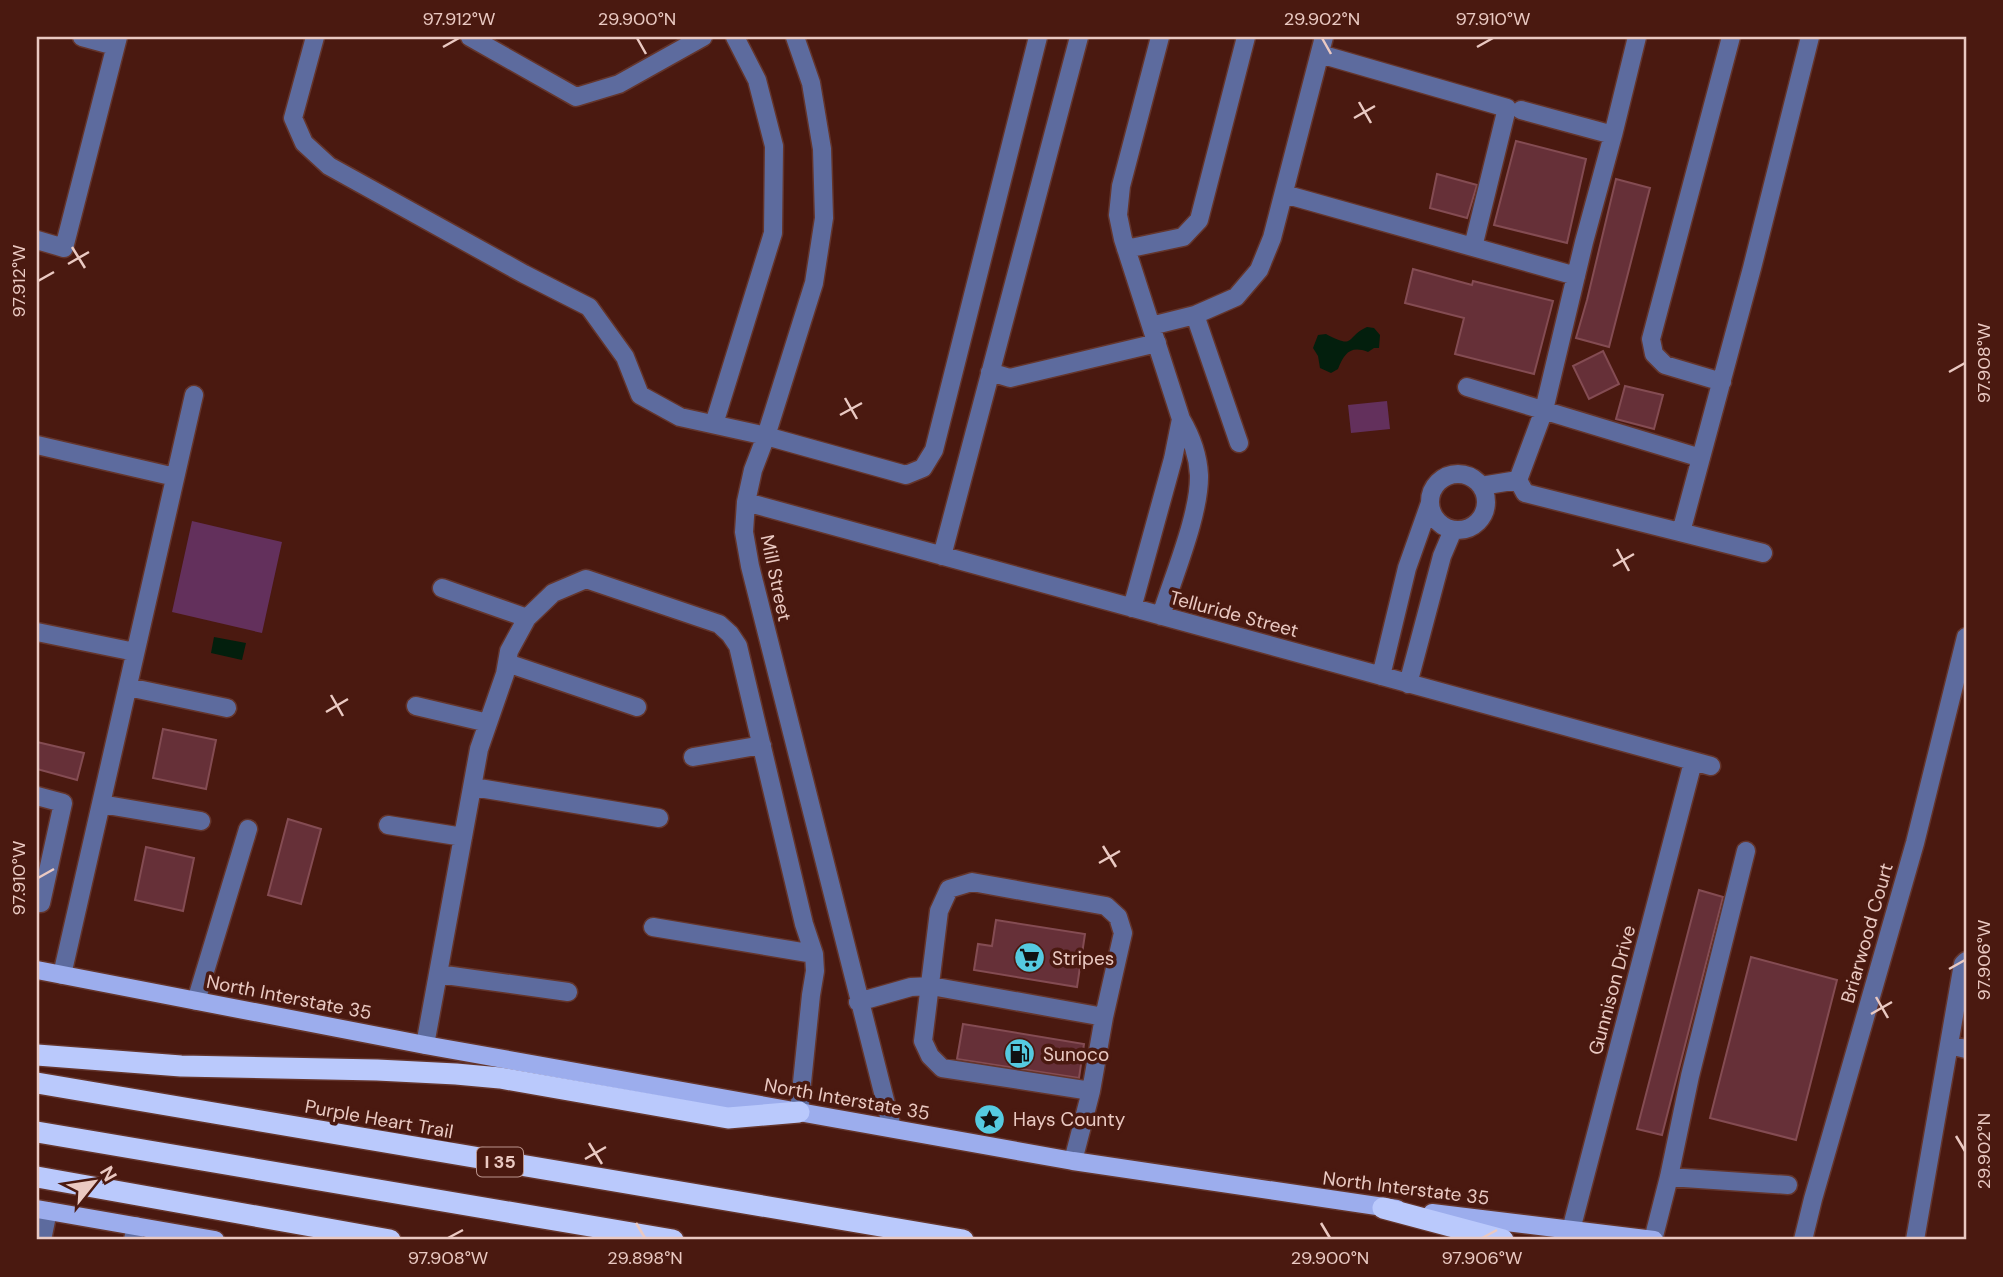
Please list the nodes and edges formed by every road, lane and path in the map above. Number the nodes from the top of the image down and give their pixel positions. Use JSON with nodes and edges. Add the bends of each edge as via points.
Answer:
{"nodes":[{"id":1,"x":82,"y":37,"type":"edge"},
{"id":2,"x":315,"y":37,"type":"edge"},
{"id":3,"x":470,"y":37,"type":"edge"},
{"id":4,"x":703,"y":37,"type":"edge"},
{"id":5,"x":735,"y":37,"type":"edge"},
{"id":6,"x":795,"y":37,"type":"edge"},
{"id":7,"x":1038,"y":37,"type":"edge"},
{"id":8,"x":1079,"y":37,"type":"edge"},
{"id":9,"x":1160,"y":37,"type":"edge"},
{"id":10,"x":1246,"y":37,"type":"edge"},
{"id":11,"x":1637,"y":37,"type":"edge"},
{"id":12,"x":1731,"y":37,"type":"edge"},
{"id":13,"x":1810,"y":37,"type":"edge"},
{"id":14,"x":117,"y":41,"type":"edge"},
{"id":15,"x":1322,"y":45,"type":"edge"},
{"id":16,"x":1521,"y":110,"type":"dead end"},
{"id":17,"x":1613,"y":135,"type":"junction"},
{"id":18,"x":1284,"y":194,"type":"junction"},
{"id":19,"x":37,"y":240,"type":"edge"},
{"id":20,"x":1473,"y":247,"type":"junction"},
{"id":21,"x":1126,"y":249,"type":"junction"},
{"id":22,"x":1576,"y":276,"type":"junction"},
{"id":23,"x":1195,"y":314,"type":"junction"},
{"id":24,"x":1154,"y":334,"type":"junction"},
{"id":25,"x":990,"y":372,"type":"junction"},
{"id":26,"x":1721,"y":382,"type":"junction"},
{"id":27,"x":1467,"y":387,"type":"dead end"},
{"id":28,"x":194,"y":395,"type":"dead end"},
{"id":29,"x":1544,"y":410,"type":"junction"},
{"id":30,"x":1181,"y":419,"type":"junction"},
{"id":31,"x":714,"y":424,"type":"junction"},
{"id":32,"x":766,"y":436,"type":"junction"},
{"id":33,"x":1240,"y":443,"type":"dead end"},
{"id":34,"x":37,"y":445,"type":"edge"},
{"id":35,"x":1701,"y":458,"type":"junction"},
{"id":36,"x":175,"y":477,"type":"junction"},
{"id":37,"x":1518,"y":480,"type":"junction"},
{"id":38,"x":1481,"y":486,"type":"junction"},
{"id":39,"x":746,"y":502,"type":"junction"},
{"id":40,"x":1430,"y":503,"type":"junction"},
{"id":41,"x":1158,"y":515,"type":"junction"},
{"id":42,"x":1190,"y":523,"type":"junction"},
{"id":43,"x":1453,"y":530,"type":"junction"},
{"id":44,"x":1681,"y":532,"type":"junction"},
{"id":45,"x":1763,"y":553,"type":"dead end"},
{"id":46,"x":942,"y":556,"type":"junction"},
{"id":47,"x":1403,"y":582,"type":"junction"},
{"id":48,"x":442,"y":588,"type":"dead end"},
{"id":49,"x":1432,"y":592,"type":"junction"},
{"id":50,"x":1132,"y":608,"type":"junction"},
{"id":51,"x":1161,"y":616,"type":"junction"},
{"id":52,"x":527,"y":618,"type":"junction"},
{"id":53,"x":37,"y":632,"type":"edge"},
{"id":54,"x":1966,"y":637,"type":"edge"},
{"id":55,"x":135,"y":652,"type":"junction"},
{"id":56,"x":507,"y":663,"type":"junction"},
{"id":57,"x":1381,"y":676,"type":"junction"},
{"id":58,"x":1408,"y":684,"type":"junction"},
{"id":59,"x":128,"y":687,"type":"junction"},
{"id":60,"x":416,"y":706,"type":"dead end"},
{"id":61,"x":637,"y":707,"type":"dead end"},
{"id":62,"x":227,"y":708,"type":"dead end"},
{"id":63,"x":488,"y":723,"type":"junction"},
{"id":64,"x":762,"y":745,"type":"junction"},
{"id":65,"x":694,"y":757,"type":"dead end"},
{"id":66,"x":1702,"y":764,"type":"joint"},
{"id":67,"x":473,"y":787,"type":"junction"},
{"id":68,"x":37,"y":796,"type":"edge"},
{"id":69,"x":101,"y":804,"type":"junction"},
{"id":70,"x":659,"y":818,"type":"dead end"},
{"id":71,"x":201,"y":821,"type":"dead end"},
{"id":72,"x":388,"y":825,"type":"dead end"},
{"id":73,"x":248,"y":829,"type":"dead end"},
{"id":74,"x":463,"y":836,"type":"junction"},
{"id":75,"x":45,"y":844,"type":"edge"},
{"id":76,"x":1746,"y":851,"type":"dead end"},
{"id":77,"x":37,"y":903,"type":"edge"},
{"id":78,"x":653,"y":926,"type":"dead end"},
{"id":79,"x":814,"y":954,"type":"junction"},
{"id":80,"x":1966,"y":961,"type":"edge"},
{"id":81,"x":37,"y":970,"type":"edge"},
{"id":82,"x":438,"y":974,"type":"junction"},
{"id":83,"x":62,"y":975,"type":"junction"},
{"id":84,"x":931,"y":986,"type":"junction"},
{"id":85,"x":568,"y":992,"type":"dead end"},
{"id":86,"x":197,"y":1001,"type":"junction"},
{"id":87,"x":858,"y":1002,"type":"junction"},
{"id":88,"x":1104,"y":1017,"type":"junction"},
{"id":89,"x":425,"y":1045,"type":"junction"},
{"id":90,"x":1958,"y":1047,"type":"edge"},
{"id":91,"x":37,"y":1055,"type":"edge"},
{"id":92,"x":37,"y":1083,"type":"edge"},
{"id":93,"x":1091,"y":1091,"type":"junction"},
{"id":94,"x":799,"y":1112,"type":"junction"},
{"id":95,"x":892,"y":1128,"type":"junction"},
{"id":96,"x":37,"y":1132,"type":"edge"},
{"id":97,"x":1073,"y":1161,"type":"junction"},
{"id":98,"x":37,"y":1177,"type":"edge"},
{"id":99,"x":1669,"y":1177,"type":"junction"},
{"id":100,"x":1788,"y":1185,"type":"dead end"},
{"id":101,"x":1383,"y":1208,"type":"junction"},
{"id":102,"x":42,"y":1210,"type":"edge"},
{"id":103,"x":1571,"y":1230,"type":"junction"},
{"id":104,"x":134,"y":1233,"type":"edge"},
{"id":105,"x":42,"y":1240,"type":"edge"},
{"id":106,"x":215,"y":1240,"type":"edge"},
{"id":107,"x":390,"y":1240,"type":"edge"},
{"id":108,"x":673,"y":1240,"type":"edge"},
{"id":109,"x":963,"y":1240,"type":"edge"},
{"id":110,"x":1503,"y":1240,"type":"edge"},
{"id":111,"x":1653,"y":1240,"type":"edge"},
{"id":112,"x":1803,"y":1240,"type":"edge"},
{"id":113,"x":1915,"y":1240,"type":"edge"}],
"edges":[{"from":1,"to":14,"type":"street"},
{"from":2,"to":31,"type":"street","via":[[293,118],[304,143],[330,166],[589,307],[625,357],[640,395],[680,417]]},
{"from":3,"to":4,"type":"street","via":[[576,97],[619,85]]},
{"from":5,"to":31,"type":"street","via":[[757,80],[774,146],[773,233]]},
{"from":6,"to":32,"type":"street","name":"Mill Street","via":[[811,83],[822,149],[824,218],[814,283]]},
{"from":7,"to":32,"type":"street","via":[[931,458],[914,473],[897,474]]},
{"from":8,"to":25,"type":"street"},
{"from":9,"to":21,"type":"street","via":[[1121,186],[1118,215]]},
{"from":10,"to":21,"type":"street","via":[[1199,220],[1183,237]]},
{"from":11,"to":17,"type":"street"},
{"from":12,"to":26,"type":"street","via":[[1651,339],[1654,354],[1665,365]]},
{"from":13,"to":26,"type":"street"},
{"from":14,"to":19,"type":"street","via":[[64,248]]},
{"from":15,"to":18,"type":"street"},
{"from":15,"to":20,"type":"street","via":[[1507,107]]},
{"from":16,"to":17,"type":"street"},
{"from":17,"to":22,"type":"street"},
{"from":18,"to":20,"type":"street"},
{"from":18,"to":23,"type":"street","via":[[1259,270],[1236,297]]},
{"from":20,"to":22,"type":"street"},
{"from":21,"to":24,"type":"street"},
{"from":22,"to":29,"type":"street"},
{"from":23,"to":24,"type":"street"},
{"from":23,"to":33,"type":"street"},
{"from":24,"to":25,"type":"street","via":[[1010,378]]},
{"from":24,"to":30,"type":"street"},
{"from":25,"to":46,"type":"street"},
{"from":26,"to":35,"type":"street"},
{"from":27,"to":29,"type":"street"},
{"from":28,"to":36,"type":"street"},
{"from":29,"to":35,"type":"street"},
{"from":29,"to":37,"type":"street"},
{"from":30,"to":41,"type":"street"},
{"from":30,"to":42,"type":"street","via":[[1193,441],[1199,472],[1198,498]]},
{"from":31,"to":32,"type":"street"},
{"from":32,"to":39,"type":"street","name":"Mill Street"},
{"from":34,"to":36,"type":"street"},
{"from":35,"to":44,"type":"street"},
{"from":36,"to":55,"type":"street"},
{"from":37,"to":38,"type":"street"},
{"from":37,"to":44,"type":"street","via":[[1525,493]]},
{"from":38,"to":40,"type":"street","via":[[1474,479],[1454,474],[1437,484]]},
{"from":38,"to":43,"type":"street","via":[[1486,496],[1482,518],[1474,526]]},
{"from":39,"to":46,"type":"street","name":"Telluride Street"},
{"from":39,"to":87,"type":"street","name":"Mill Street","via":[[744,531],[750,566]]},
{"from":40,"to":43,"type":"street","via":[[1437,520]]},
{"from":40,"to":47,"type":"street"},
{"from":41,"to":42,"type":"street"},
{"from":41,"to":50,"type":"street"},
{"from":42,"to":51,"type":"street"},
{"from":43,"to":49,"type":"street"},
{"from":44,"to":45,"type":"street"},
{"from":46,"to":50,"type":"street","name":"Telluride Street"},
{"from":47,"to":49,"type":"street"},
{"from":47,"to":57,"type":"street"},
{"from":48,"to":52,"type":"street"},
{"from":49,"to":58,"type":"street"},
{"from":50,"to":51,"type":"street","name":"Telluride Street"},
{"from":51,"to":57,"type":"street","name":"Telluride Street"},
{"from":52,"to":56,"type":"street"},
{"from":52,"to":64,"type":"street","via":[[553,593],[586,579],[719,624],[738,646]]},
{"from":53,"to":55,"type":"street"},
{"from":54,"to":112,"type":"street","name":"Briarwood Court","via":[[1915,843]]},
{"from":55,"to":59,"type":"street"},
{"from":56,"to":61,"type":"street"},
{"from":56,"to":63,"type":"street"},
{"from":57,"to":58,"type":"street","name":"Telluride Street"},
{"from":58,"to":66,"type":"street","name":"Telluride Street"},
{"from":59,"to":62,"type":"street"},
{"from":59,"to":69,"type":"street"},
{"from":60,"to":63,"type":"street"},
{"from":63,"to":67,"type":"street"},
{"from":64,"to":65,"type":"street"},
{"from":64,"to":79,"type":"street"},
{"from":66,"to":103,"type":"street","name":"Gunnison Drive"},
{"from":67,"to":70,"type":"street"},
{"from":67,"to":74,"type":"street"},
{"from":68,"to":75,"type":"street","via":[[63,803]]},
{"from":69,"to":71,"type":"street"},
{"from":69,"to":83,"type":"street"},
{"from":72,"to":74,"type":"street"},
{"from":73,"to":86,"type":"street"},
{"from":74,"to":82,"type":"street"},
{"from":75,"to":77,"type":"street","via":[[41,904]]},
{"from":76,"to":99,"type":"street"},
{"from":78,"to":79,"type":"street"},
{"from":79,"to":94,"type":"street"},
{"from":80,"to":90,"type":"street"},
{"from":81,"to":83,"type":"main road","name":"North Interstate 35"},
{"from":82,"to":85,"type":"street"},
{"from":82,"to":89,"type":"street"},
{"from":83,"to":86,"type":"main road","name":"North Interstate 35"},
{"from":84,"to":87,"type":"street"},
{"from":84,"to":88,"type":"street"},
{"from":84,"to":88,"type":"street","via":[[939,911],[949,889],[972,882],[1093,903],[1106,906],[1118,917],[1122,933]]},
{"from":84,"to":93,"type":"street","via":[[923,1041],[942,1068]]},
{"from":86,"to":89,"type":"main road","name":"North Interstate 35"},
{"from":87,"to":95,"type":"street","name":"Mill Street"},
{"from":88,"to":93,"type":"street"},
{"from":89,"to":94,"type":"main road","name":"North Interstate 35"},
{"from":90,"to":113,"type":"street"},
{"from":91,"to":94,"type":"highway","via":[[192,1067],[456,1074],[728,1118]]},
{"from":92,"to":109,"type":"highway","name":"Purple Heart Trail","number":"I 35"},
{"from":93,"to":97,"type":"street"},
{"from":94,"to":95,"type":"main road","name":"North Interstate 35"},
{"from":95,"to":97,"type":"main road","name":"North Interstate 35"},
{"from":96,"to":108,"type":"highway"},
{"from":97,"to":101,"type":"main road","name":"North Interstate 35"},
{"from":98,"to":107,"type":"highway"},
{"from":99,"to":100,"type":"street"},
{"from":99,"to":111,"type":"street"},
{"from":101,"to":103,"type":"main road","name":"North Interstate 35"},
{"from":101,"to":110,"type":"highway"},
{"from":102,"to":104,"type":"main road"},
{"from":102,"to":105,"type":"street"},
{"from":103,"to":111,"type":"main road","name":"North Interstate 35"},
{"from":104,"to":106,"type":"main road"}]}
